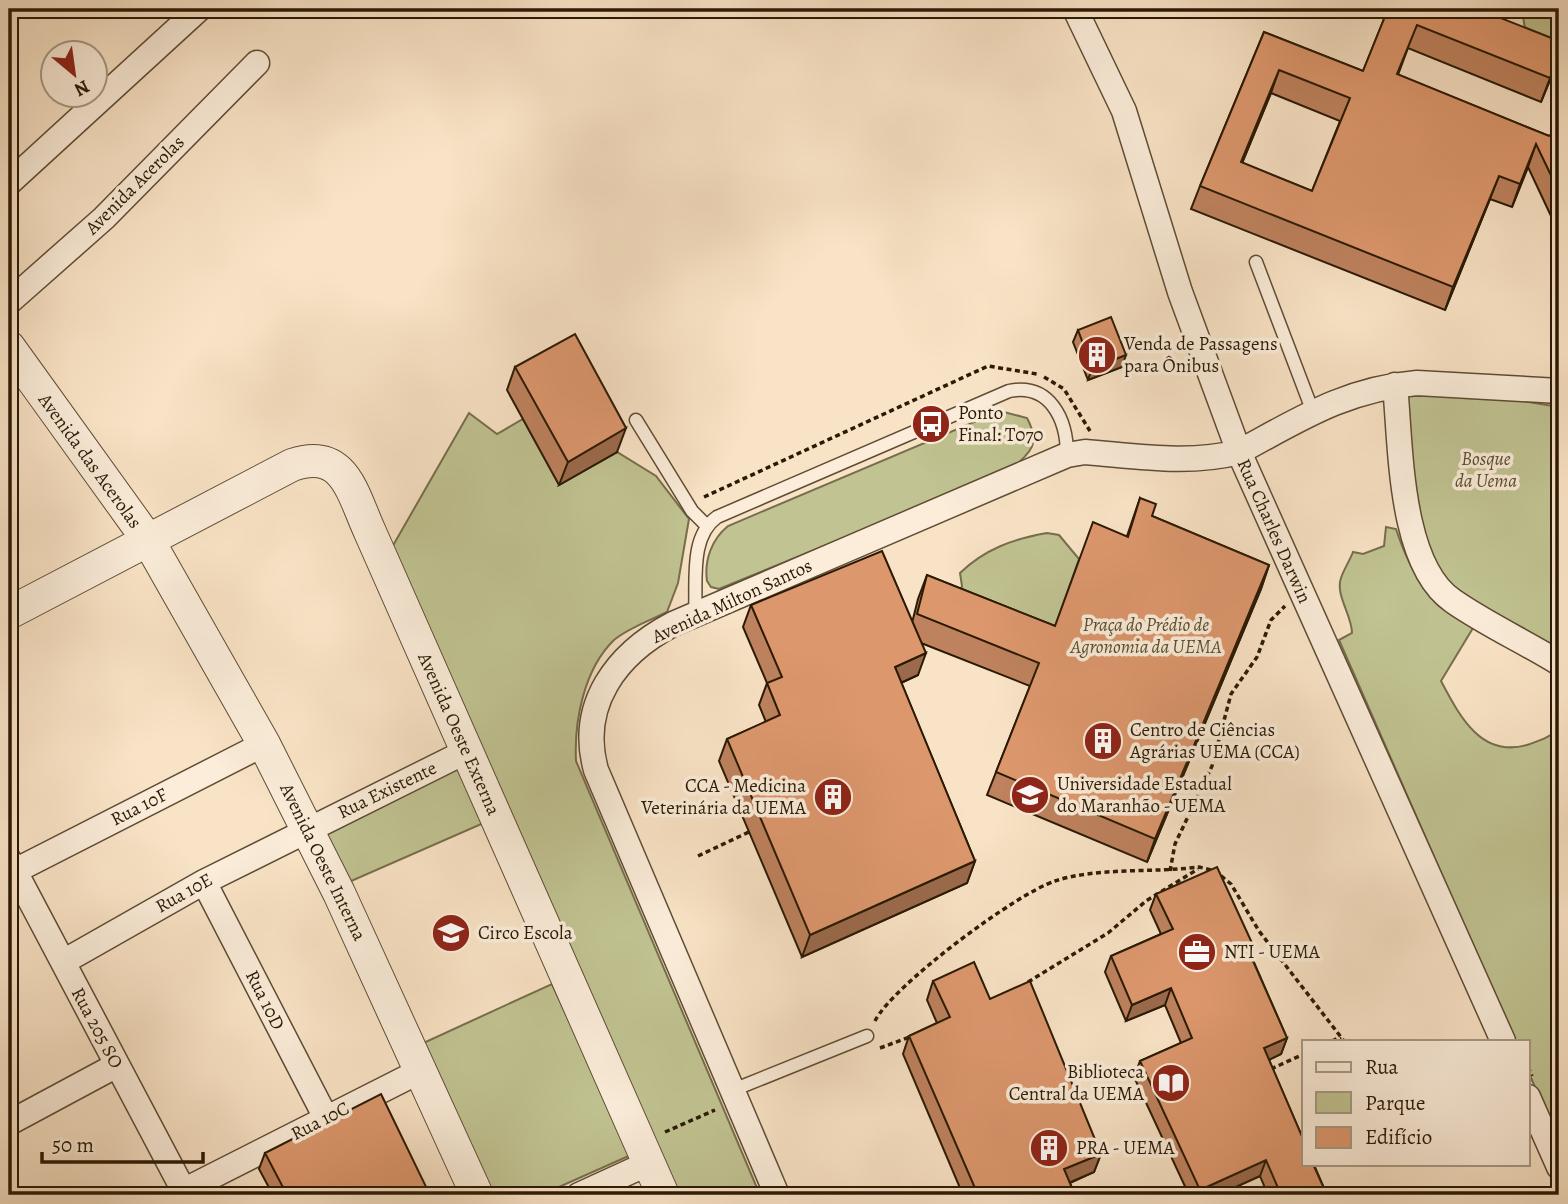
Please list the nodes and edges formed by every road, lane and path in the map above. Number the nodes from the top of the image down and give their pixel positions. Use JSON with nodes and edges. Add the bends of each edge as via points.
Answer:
{"nodes":[{"id":1,"x":199,"y":9,"type":"edge"},
{"id":2,"x":1075,"y":9,"type":"edge"},
{"id":3,"x":257,"y":63,"type":"dead end"},
{"id":4,"x":9,"y":184,"type":"edge"},
{"id":5,"x":1256,"y":262,"type":"dead end"},
{"id":6,"x":9,"y":302,"type":"edge"},
{"id":7,"x":9,"y":347,"type":"edge"},
{"id":8,"x":1395,"y":385,"type":"junction"},
{"id":9,"x":1559,"y":391,"type":"edge"},
{"id":10,"x":1313,"y":412,"type":"junction"},
{"id":11,"x":636,"y":420,"type":"dead end"},
{"id":12,"x":1239,"y":452,"type":"junction"},
{"id":13,"x":1067,"y":454,"type":"junction"},
{"id":14,"x":1103,"y":454,"type":"junction"},
{"id":15,"x":692,"y":511,"type":"junction"},
{"id":16,"x":706,"y":525,"type":"junction"},
{"id":17,"x":148,"y":540,"type":"junction"},
{"id":18,"x":1289,"y":603,"type":"dead end"},
{"id":19,"x":9,"y":613,"type":"edge"},
{"id":20,"x":695,"y":614,"type":"junction"},
{"id":21,"x":1559,"y":663,"type":"edge"},
{"id":22,"x":264,"y":744,"type":"junction"},
{"id":23,"x":467,"y":751,"type":"junction"},
{"id":24,"x":308,"y":828,"type":"junction"},
{"id":25,"x":749,"y":832,"type":"dead end"},
{"id":26,"x":698,"y":856,"type":"dead end"},
{"id":27,"x":1200,"y":867,"type":"junction"},
{"id":28,"x":11,"y":868,"type":"edge"},
{"id":29,"x":1170,"y":871,"type":"junction"},
{"id":30,"x":204,"y":882,"type":"junction"},
{"id":31,"x":1245,"y":909,"type":"junction"},
{"id":32,"x":1236,"y":913,"type":"edge"},
{"id":33,"x":63,"y":962,"type":"junction"},
{"id":34,"x":1023,"y":985,"type":"edge"},
{"id":35,"x":867,"y":1036,"type":"joint"},
{"id":36,"x":1343,"y":1039,"type":"edge"},
{"id":37,"x":1503,"y":1040,"type":"edge"},
{"id":38,"x":1302,"y":1055,"type":"edge"},
{"id":39,"x":117,"y":1065,"type":"junction"},
{"id":40,"x":420,"y":1071,"type":"junction"},
{"id":41,"x":1262,"y":1074,"type":"edge"},
{"id":42,"x":735,"y":1095,"type":"junction"},
{"id":43,"x":1530,"y":1102,"type":"edge"},
{"id":44,"x":326,"y":1118,"type":"junction"},
{"id":45,"x":9,"y":1123,"type":"edge"},
{"id":46,"x":645,"y":1153,"type":"junction"},
{"id":47,"x":1559,"y":1167,"type":"edge"},
{"id":48,"x":184,"y":1193,"type":"edge"},
{"id":49,"x":477,"y":1195,"type":"edge"},
{"id":50,"x":579,"y":1195,"type":"edge"},
{"id":51,"x":663,"y":1195,"type":"edge"},
{"id":52,"x":777,"y":1195,"type":"edge"}],
"edges":[{"from":1,"to":4,"type":"street"},
{"from":2,"to":12,"type":"street","name":"Rua Charles Darwin","via":[[1124,111],[1180,292]]},
{"from":3,"to":6,"type":"street","name":"Avenida Acerolas","via":[[104,219]]},
{"from":5,"to":10,"type":"lane"},
{"from":7,"to":17,"type":"street","name":"Avenida das Acerolas"},
{"from":8,"to":9,"type":"street","name":"Avenida Milton Santos"},
{"from":8,"to":10,"type":"street","name":"Avenida Milton Santos","via":[[1343,397]]},
{"from":8,"to":21,"type":"street","via":[[1410,526],[1425,569],[1452,600]]},
{"from":10,"to":12,"type":"street","name":"Avenida Milton Santos"},
{"from":11,"to":15,"type":"lane"},
{"from":12,"to":14,"type":"street","name":"Avenida Milton Santos","via":[[1199,459]]},
{"from":12,"to":37,"type":"street","name":"Rua Charles Darwin"},
{"from":13,"to":14,"type":"street","name":"Avenida Milton Santos"},
{"from":13,"to":16,"type":"lane","via":[[1065,426],[1056,408],[1031,391],[1009,391]]},
{"from":13,"to":20,"type":"street","name":"Avenida Milton Santos"},
{"from":14,"to":15,"type":"path","via":[[1064,389],[1051,379],[988,366],[708,493]]},
{"from":15,"to":16,"type":"lane"},
{"from":16,"to":20,"type":"lane","via":[[698,540]]},
{"from":17,"to":19,"type":"street"},
{"from":17,"to":22,"type":"street","name":"Avenida Oeste Interna"},
{"from":17,"to":23,"type":"street","name":"Avenida Oeste Externa","via":[[292,464],[311,460],[331,463],[349,486]]},
{"from":18,"to":29,"type":"path","via":[[1271,620],[1256,657],[1231,694],[1212,766],[1175,844]]},
{"from":20,"to":42,"type":"street","name":"Avenida Milton Santos","via":[[655,634],[624,661],[603,690],[591,718],[590,750]]},
{"from":22,"to":24,"type":"street","name":"Avenida Oeste Interna"},
{"from":22,"to":28,"type":"street","name":"Rua 10F"},
{"from":23,"to":24,"type":"street","name":"Rua Existente"},
{"from":23,"to":46,"type":"street","name":"Avenida Oeste Externa"},
{"from":24,"to":30,"type":"street","name":"Rua 10E"},
{"from":24,"to":40,"type":"street","name":"Avenida Oeste Interna"},
{"from":25,"to":26,"type":"path"},
{"from":27,"to":29,"type":"path"},
{"from":27,"to":31,"type":"path","via":[[1231,884]]},
{"from":27,"to":34,"type":"path","via":[[1146,901],[1108,933]]},
{"from":28,"to":33,"type":"street","name":"Rua 205 SO"},
{"from":29,"to":35,"type":"path","via":[[1054,881],[931,963],[879,1013]]},
{"from":30,"to":33,"type":"street","name":"Rua 10E"},
{"from":30,"to":44,"type":"street","name":"Rua 10D"},
{"from":31,"to":32,"type":"path"},
{"from":31,"to":36,"type":"path"},
{"from":33,"to":39,"type":"street","name":"Rua 205 SO"},
{"from":35,"to":42,"type":"lane"},
{"from":38,"to":41,"type":"path"},
{"from":39,"to":45,"type":"street"},
{"from":39,"to":48,"type":"street","name":"Rua 205 SO"},
{"from":40,"to":44,"type":"street","name":"Rua 10C"},
{"from":40,"to":49,"type":"street","name":"Avenida Oeste Interna"},
{"from":42,"to":46,"type":"path"},
{"from":42,"to":52,"type":"street","name":"Avenida Milton Santos"},
{"from":43,"to":47,"type":"street"},
{"from":44,"to":48,"type":"street","name":"Rua 10C"},
{"from":46,"to":50,"type":"street"},
{"from":46,"to":51,"type":"street","name":"Avenida Oeste Externa"}]}
